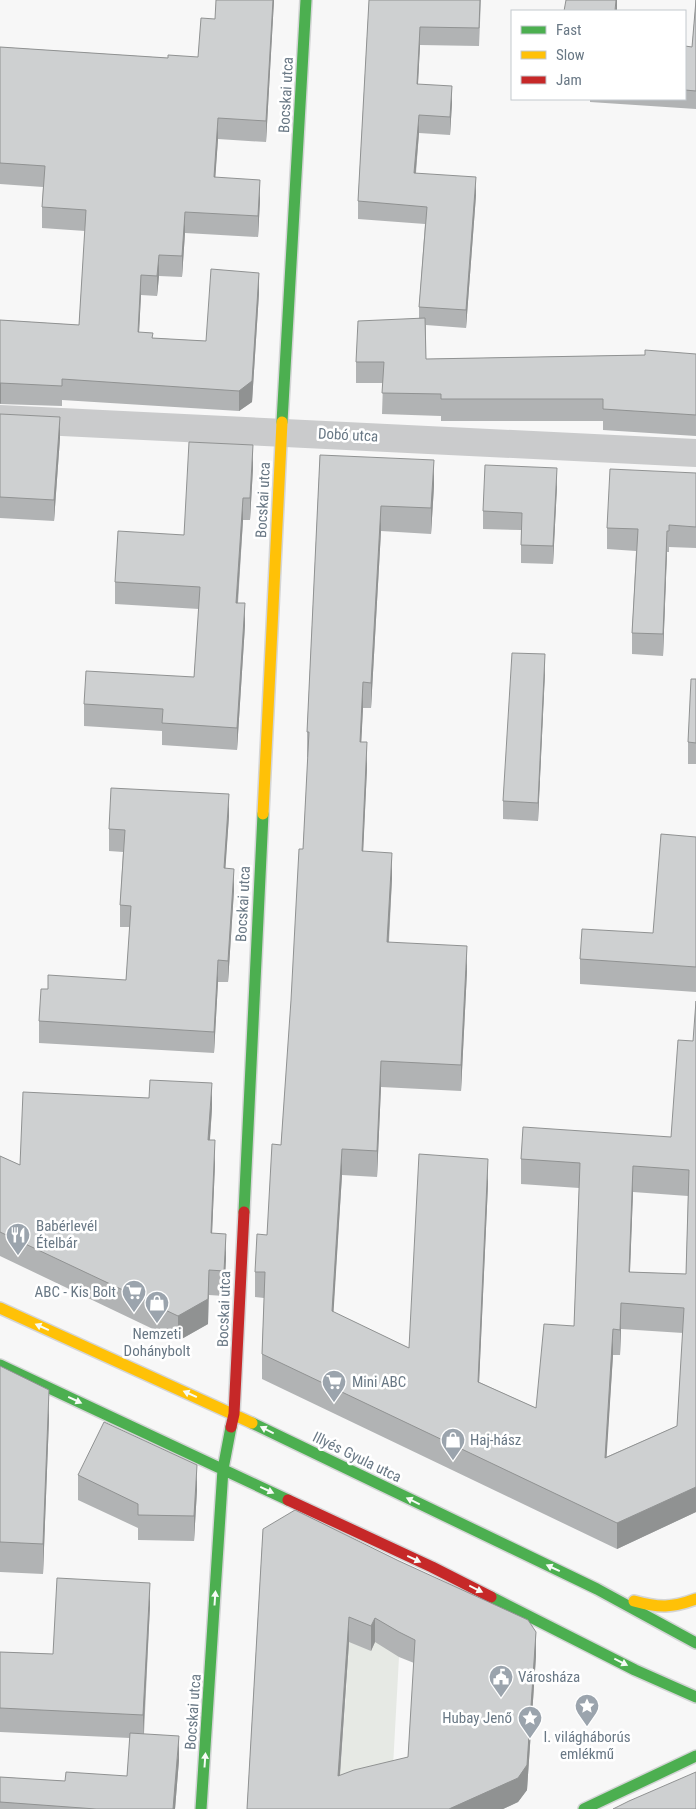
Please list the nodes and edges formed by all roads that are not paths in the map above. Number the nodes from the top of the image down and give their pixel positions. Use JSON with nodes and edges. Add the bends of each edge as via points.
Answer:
{"nodes":[{"id":1,"x":306,"y":0,"type":"edge"},
{"id":2,"x":0,"y":419,"type":"edge"},
{"id":3,"x":282,"y":431,"type":"junction"},
{"id":4,"x":696,"y":452,"type":"edge"},
{"id":5,"x":0,"y":1308,"type":"edge"},
{"id":6,"x":0,"y":1365,"type":"edge"},
{"id":7,"x":234,"y":1414,"type":"junction"},
{"id":8,"x":223,"y":1469,"type":"junction"},
{"id":9,"x":597,"y":1589,"type":"junction"},
{"id":10,"x":696,"y":1599,"type":"edge"},
{"id":11,"x":696,"y":1642,"type":"edge"},
{"id":12,"x":696,"y":1697,"type":"edge"},
{"id":13,"x":696,"y":1756,"type":"edge"},
{"id":14,"x":202,"y":1809,"type":"edge"},
{"id":15,"x":584,"y":1809,"type":"edge"}],
"edges":[{"from":1,"to":3,"type":"street","name":"Bocskai utca"},
{"from":2,"to":3,"type":"street","name":"Dobó utca"},
{"from":3,"to":4,"type":"street","name":"Dobó utca"},
{"from":3,"to":7,"type":"street","name":"Bocskai utca"},
{"from":7,"to":5,"type":"street","name":"Illyés Gyula utca","one_way":true},
{"from":6,"to":8,"type":"street","one_way":true},
{"from":7,"to":8,"type":"street","name":"Bocskai utca"},
{"from":9,"to":7,"type":"street","name":"Illyés Gyula utca","one_way":true},
{"from":8,"to":12,"type":"street","one_way":true},
{"from":14,"to":8,"type":"street","name":"Bocskai utca","one_way":true},
{"from":9,"to":10,"type":"street","via":[[657,1608],[677,1606]]},
{"from":9,"to":11,"type":"street","name":"Illyés Gyula utca"},
{"from":13,"to":15,"type":"street"}]}
